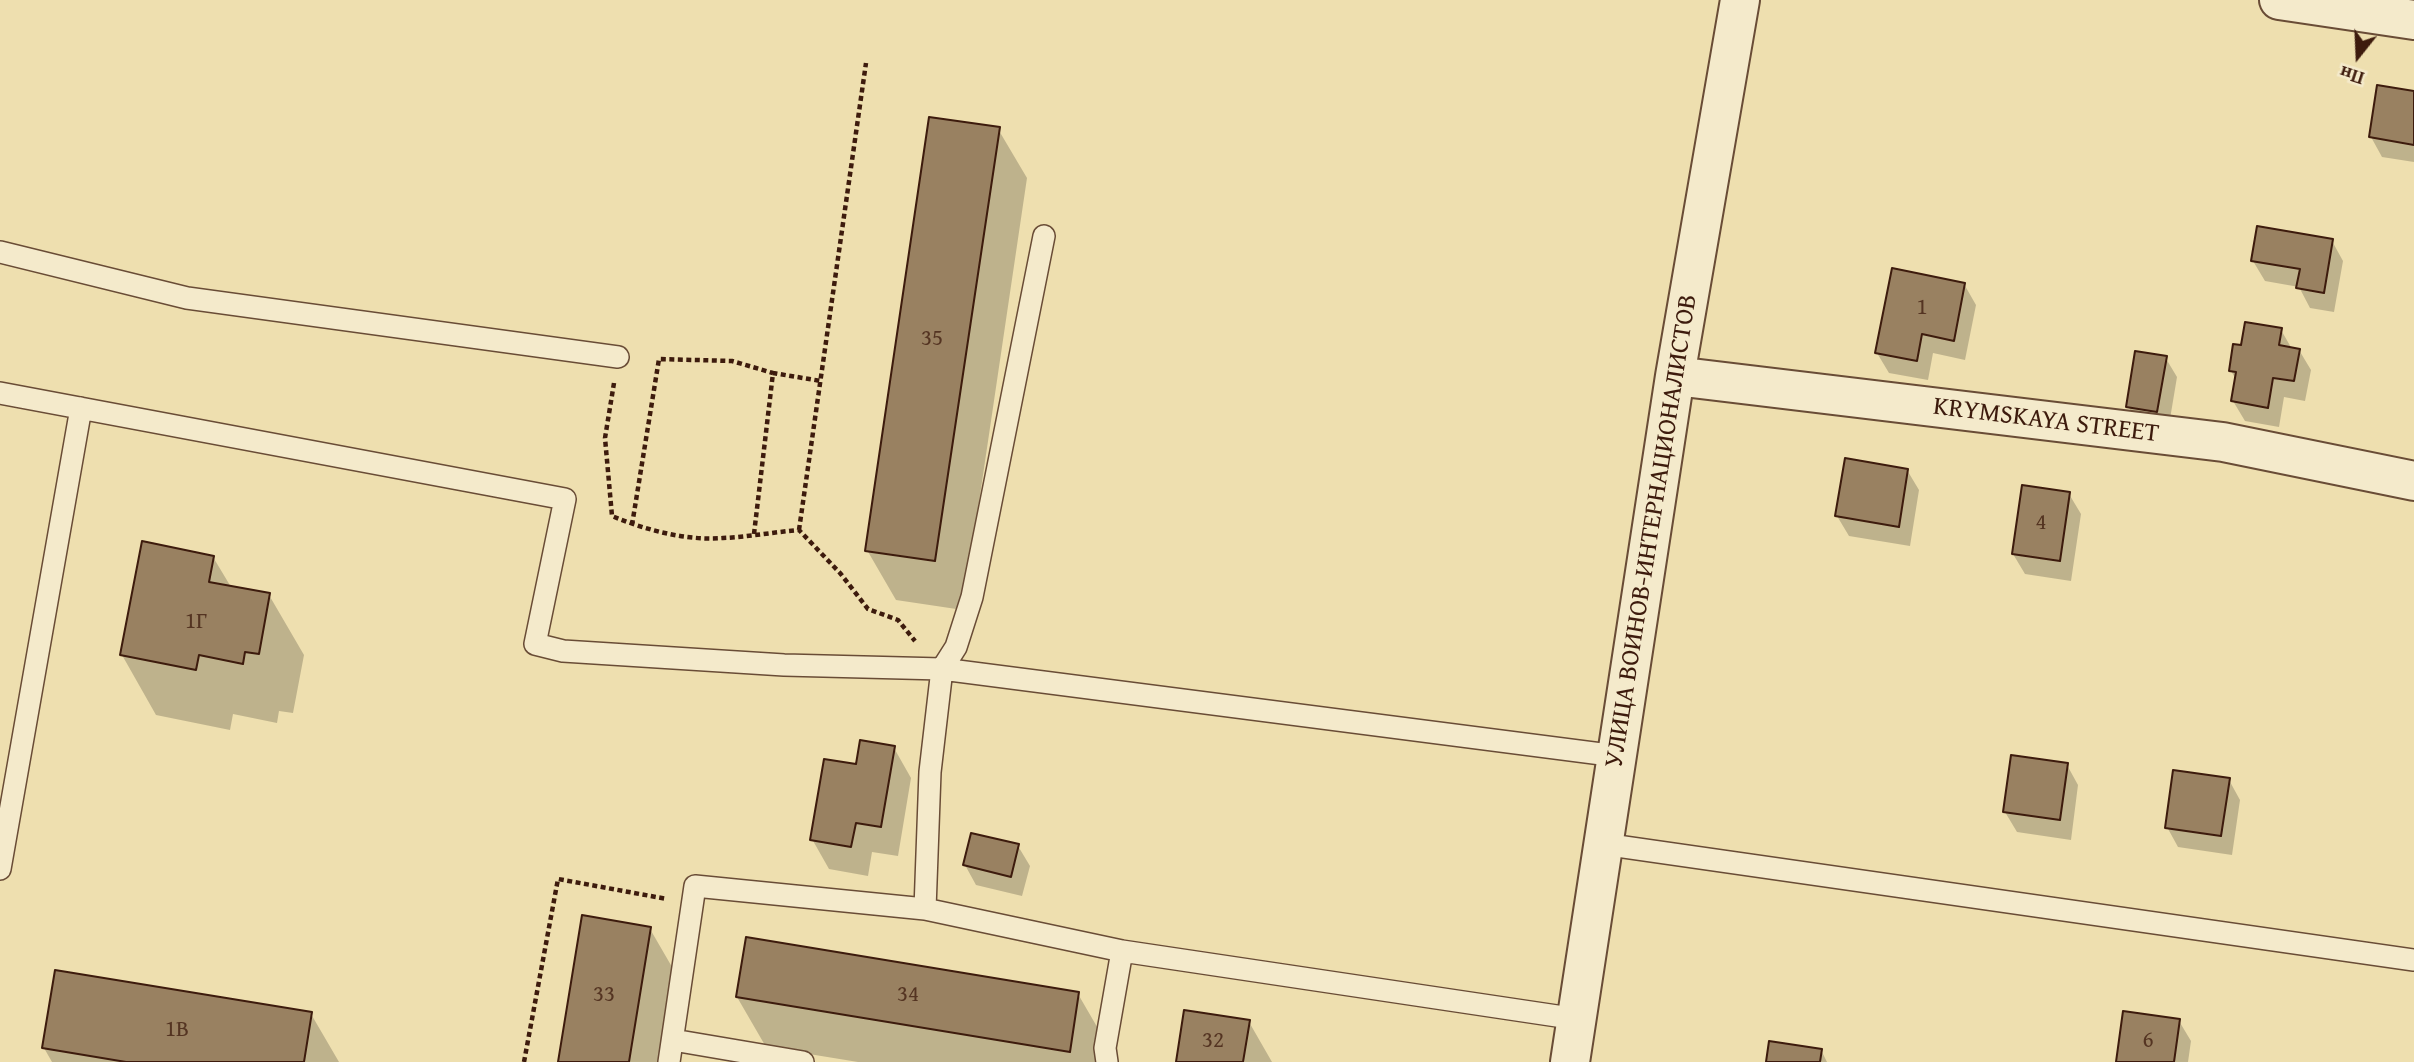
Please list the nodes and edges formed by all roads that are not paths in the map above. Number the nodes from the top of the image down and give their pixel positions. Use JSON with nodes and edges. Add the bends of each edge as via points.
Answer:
{"nodes":[{"id":1,"x":1740,"y":0,"type":"edge"},
{"id":2,"x":2279,"y":0,"type":"edge"},
{"id":3,"x":2414,"y":20,"type":"edge"},
{"id":4,"x":1044,"y":236,"type":"dead end"},
{"id":5,"x":0,"y":252,"type":"edge"},
{"id":6,"x":618,"y":357,"type":"road end"},
{"id":7,"x":1675,"y":376,"type":"junction"},
{"id":8,"x":0,"y":393,"type":"edge"},
{"id":9,"x":81,"y":408,"type":"junction"},
{"id":10,"x":2414,"y":481,"type":"edge"},
{"id":11,"x":942,"y":669,"type":"junction"},
{"id":12,"x":1617,"y":756,"type":"junction"},
{"id":13,"x":1603,"y":844,"type":"junction"},
{"id":14,"x":0,"y":869,"type":"edge"},
{"id":15,"x":925,"y":909,"type":"junction"},
{"id":16,"x":1122,"y":951,"type":"junction"},
{"id":17,"x":2414,"y":960,"type":"edge"},
{"id":18,"x":1577,"y":1019,"type":"junction"},
{"id":19,"x":673,"y":1040,"type":"junction"},
{"id":20,"x":669,"y":1062,"type":"edge"},
{"id":21,"x":803,"y":1062,"type":"edge"},
{"id":22,"x":1107,"y":1062,"type":"edge"},
{"id":23,"x":1570,"y":1062,"type":"edge"}],
"edges":[{"from":1,"to":7,"type":"street","name":"УЛИЦА ВОИНОВ-ИНТЕРНАЦИОНАЛИСТОВ"},
{"from":2,"to":3,"type":"street"},
{"from":4,"to":11,"type":"lane","via":[[972,597],[956,647]]},
{"from":5,"to":6,"type":"lane","via":[[187,298]]},
{"from":7,"to":10,"type":"street","name":"KRYMSKAYA STREET","via":[[2223,442]]},
{"from":7,"to":12,"type":"street","name":"УЛИЦА ВОИНОВ-ИНТЕРНАЦИОНАЛИСТОВ"},
{"from":8,"to":9,"type":"lane"},
{"from":9,"to":11,"type":"lane","via":[[565,499],[535,644],[563,650],[784,665]]},
{"from":9,"to":14,"type":"lane"},
{"from":11,"to":12,"type":"lane"},
{"from":11,"to":15,"type":"lane","via":[[930,772]]},
{"from":12,"to":13,"type":"street","name":"УЛИЦА ВОИНОВ-ИНТЕРНАЦИОНАЛИСТОВ"},
{"from":13,"to":17,"type":"lane"},
{"from":13,"to":18,"type":"street","name":"УЛИЦА ВОИНОВ-ИНТЕРНАЦИОНАЛИСТОВ"},
{"from":15,"to":16,"type":"lane"},
{"from":15,"to":19,"type":"lane","via":[[695,886]]},
{"from":16,"to":18,"type":"lane"},
{"from":16,"to":22,"type":"lane","via":[[1105,1048]]},
{"from":18,"to":23,"type":"street","name":"УЛИЦА ВОИНОВ-ИНТЕРНАЦИОНАЛИСТОВ"},
{"from":19,"to":20,"type":"lane"},
{"from":19,"to":21,"type":"lane"}]}
